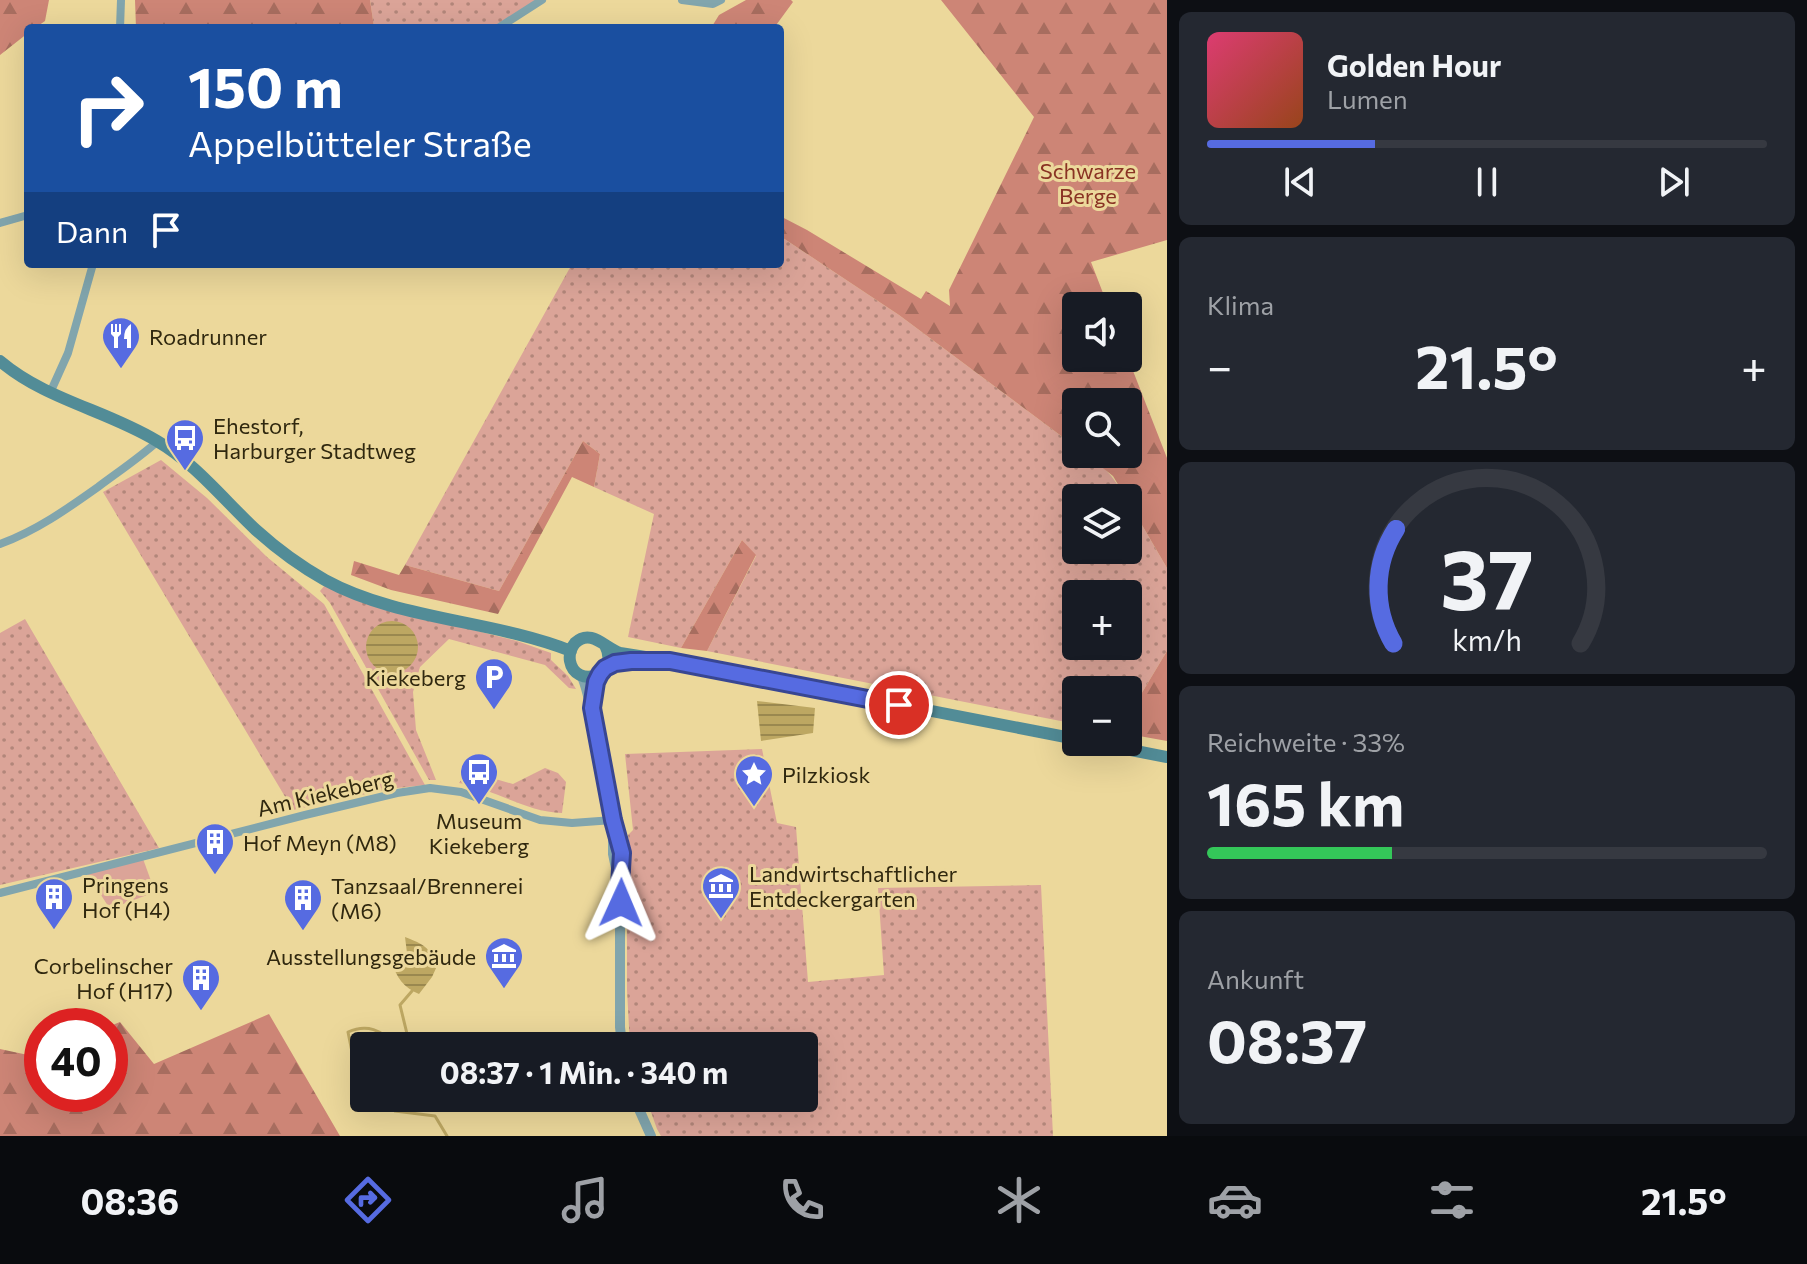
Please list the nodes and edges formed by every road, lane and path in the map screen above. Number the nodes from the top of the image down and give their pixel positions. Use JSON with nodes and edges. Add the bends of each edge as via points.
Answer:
{"nodes":[{"id":1,"x":121,"y":0,"type":"edge"},
{"id":2,"x":542,"y":0,"type":"edge"},
{"id":3,"x":682,"y":0,"type":"edge"},
{"id":4,"x":721,"y":0,"type":"edge"},
{"id":5,"x":120,"y":24,"type":"edge"},
{"id":6,"x":504,"y":24,"type":"edge"},
{"id":7,"x":24,"y":216,"type":"edge"},
{"id":8,"x":0,"y":223,"type":"edge"},
{"id":9,"x":92,"y":268,"type":"edge"},
{"id":10,"x":1,"y":363,"type":"edge"},
{"id":11,"x":50,"y":393,"type":"junction"},
{"id":12,"x":158,"y":441,"type":"junction"},
{"id":13,"x":0,"y":544,"type":"edge"},
{"id":14,"x":605,"y":645,"type":"junction"},
{"id":15,"x":571,"y":651,"type":"junction"},
{"id":16,"x":670,"y":661,"type":"junction"},
{"id":17,"x":602,"y":671,"type":"junction"},
{"id":18,"x":581,"y":675,"type":"junction"},
{"id":19,"x":592,"y":708,"type":"junction"},
{"id":20,"x":1062,"y":736,"type":"edge"},
{"id":21,"x":1142,"y":752,"type":"edge"},
{"id":22,"x":1167,"y":757,"type":"edge"},
{"id":23,"x":613,"y":820,"type":"junction"},
{"id":24,"x":0,"y":893,"type":"edge"},
{"id":25,"x":621,"y":1032,"type":"edge"},
{"id":26,"x":640,"y":1112,"type":"edge"},
{"id":27,"x":651,"y":1136,"type":"edge"}],
"edges":[{"from":1,"to":5,"type":"street"},
{"from":2,"to":6,"type":"street"},
{"from":3,"to":4,"type":"street"},
{"from":7,"to":8,"type":"street"},
{"from":9,"to":11,"type":"street","via":[[68,353]]},
{"from":10,"to":11,"type":"main road"},
{"from":11,"to":12,"type":"main road"},
{"from":12,"to":13,"type":"street","via":[[74,505]]},
{"from":12,"to":15,"type":"main road","via":[[270,542],[328,582],[399,607]]},
{"from":14,"to":15,"type":"main road","via":[[588,638],[577,641]]},
{"from":14,"to":16,"type":"main road","via":[[620,653]]},
{"from":14,"to":17,"type":"main road","via":[[609,656]]},
{"from":15,"to":18,"type":"main road","via":[[571,665]]},
{"from":16,"to":17,"type":"main road","via":[[615,663]]},
{"from":16,"to":20,"type":"main road"},
{"from":17,"to":18,"type":"main road"},
{"from":17,"to":19,"type":"street"},
{"from":18,"to":19,"type":"street"},
{"from":19,"to":23,"type":"street"},
{"from":21,"to":22,"type":"main road"},
{"from":23,"to":24,"type":"street","name":"Am Kiekeberg","via":[[540,820],[461,792],[413,790]]},
{"from":23,"to":25,"type":"street","via":[[622,853]]},
{"from":26,"to":27,"type":"street"}]}
